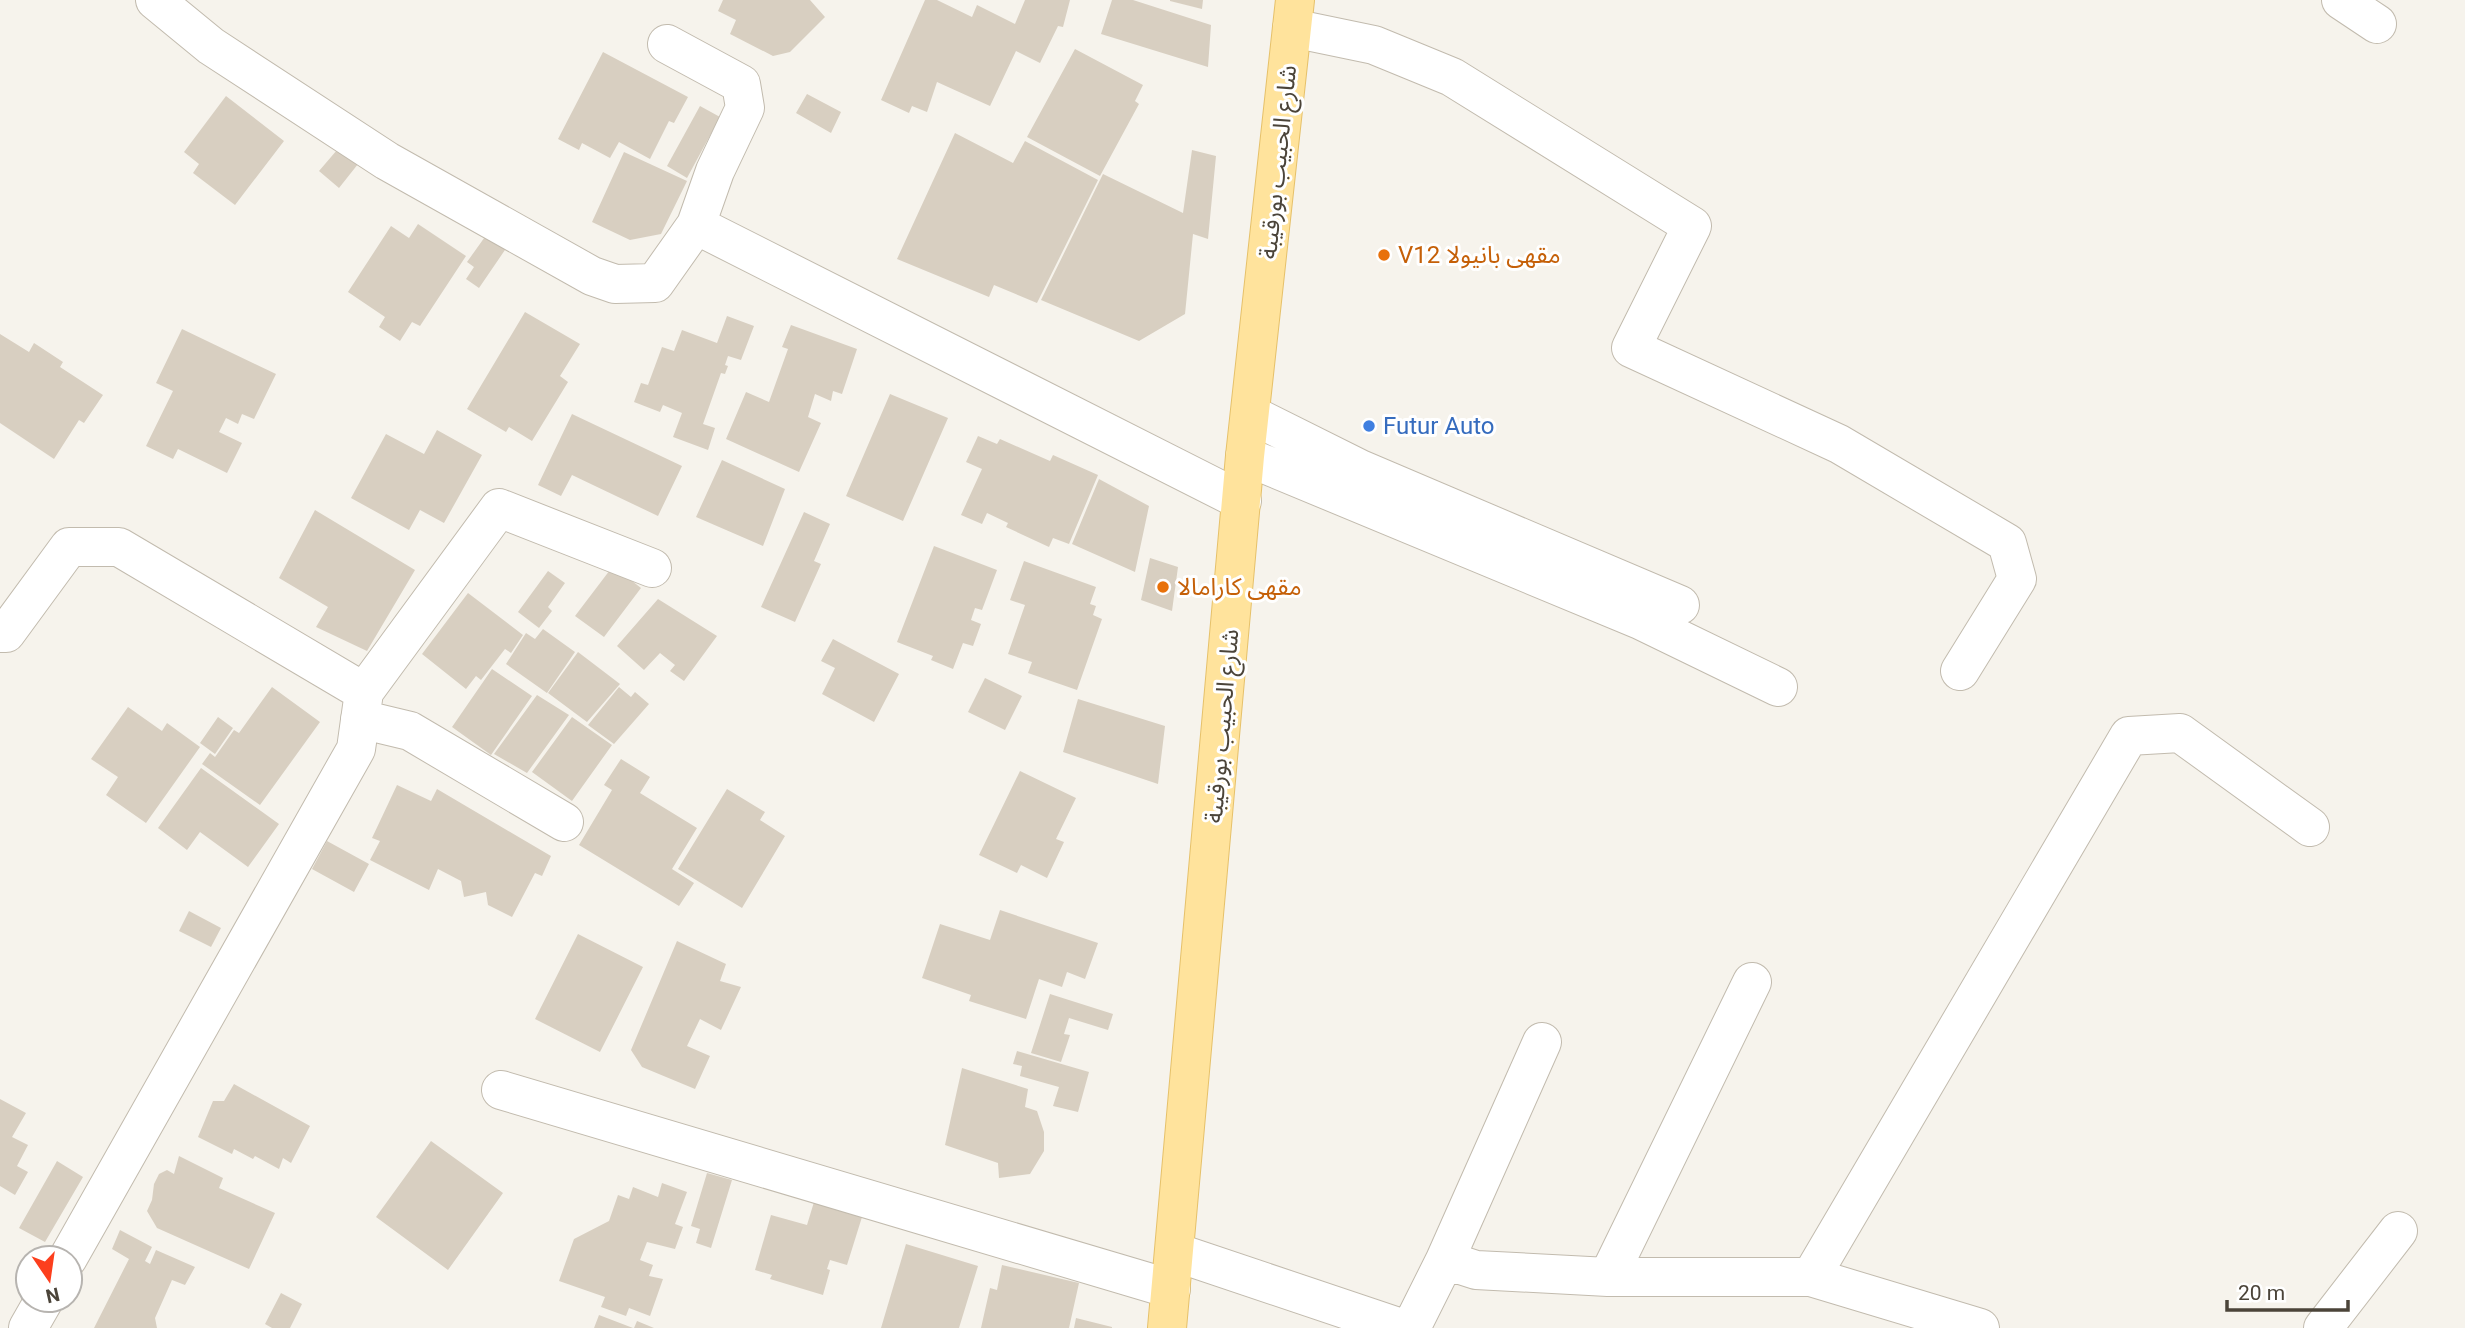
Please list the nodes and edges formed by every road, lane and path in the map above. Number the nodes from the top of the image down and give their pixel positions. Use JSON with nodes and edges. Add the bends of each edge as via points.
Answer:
{"nodes":[{"id":1,"x":155,"y":0,"type":"edge"},
{"id":2,"x":2342,"y":0,"type":"edge"},
{"id":3,"x":1294,"y":14,"type":"edge"},
{"id":4,"x":2377,"y":24,"type":"dead end"},
{"id":5,"x":667,"y":44,"type":"dead end"},
{"id":6,"x":696,"y":225,"type":"junction"},
{"id":7,"x":1250,"y":414,"type":"junction"},
{"id":8,"x":1245,"y":456,"type":"junction"},
{"id":9,"x":1242,"y":501,"type":"junction"},
{"id":10,"x":652,"y":568,"type":"dead end"},
{"id":11,"x":1680,"y":605,"type":"dead end"},
{"id":12,"x":0,"y":633,"type":"edge"},
{"id":13,"x":1960,"y":671,"type":"dead end"},
{"id":14,"x":1778,"y":687,"type":"dead end"},
{"id":15,"x":362,"y":705,"type":"junction"},
{"id":16,"x":564,"y":822,"type":"dead end"},
{"id":17,"x":2310,"y":827,"type":"dead end"},
{"id":18,"x":1752,"y":982,"type":"dead end"},
{"id":19,"x":1542,"y":1042,"type":"dead end"},
{"id":20,"x":501,"y":1090,"type":"dead end"},
{"id":21,"x":2398,"y":1231,"type":"dead end"},
{"id":22,"x":76,"y":1244,"type":"edge"},
{"id":23,"x":1175,"y":1252,"type":"junction"},
{"id":24,"x":1445,"y":1260,"type":"junction"},
{"id":25,"x":1608,"y":1277,"type":"junction"},
{"id":26,"x":1811,"y":1277,"type":"junction"},
{"id":27,"x":1171,"y":1289,"type":"junction"},
{"id":28,"x":1167,"y":1328,"type":"edge"},
{"id":29,"x":1401,"y":1328,"type":"edge"},
{"id":30,"x":1411,"y":1328,"type":"edge"},
{"id":31,"x":1980,"y":1328,"type":"edge"},
{"id":32,"x":2323,"y":1328,"type":"edge"}],
"edges":[{"from":1,"to":6,"type":"street","via":[[211,46],[387,161],[592,276],[615,284],[655,283]]},
{"from":2,"to":4,"type":"street"},
{"from":3,"to":7,"type":"main road","name":"شارع الحبيب بورقيبة"},
{"from":3,"to":13,"type":"street","via":[[1452,76],[1692,226],[1631,348],[1839,444],[2007,543],[2017,579]]},
{"from":5,"to":6,"type":"street","via":[[741,84],[745,108]]},
{"from":6,"to":9,"type":"street"},
{"from":7,"to":8,"type":"main road","name":"شارع الحبيب بورقيبة"},
{"from":7,"to":11,"type":"street","via":[[1360,469]]},
{"from":8,"to":9,"type":"main road","name":"شارع الحبيب بورقيبة"},
{"from":8,"to":14,"type":"street","via":[[1640,620]]},
{"from":9,"to":23,"type":"main road","name":"شارع الحبيب بورقيبة"},
{"from":10,"to":15,"type":"street","via":[[499,508]]},
{"from":12,"to":15,"type":"street","via":[[6,633],[69,547],[119,547]]},
{"from":15,"to":16,"type":"street"},
{"from":15,"to":22,"type":"street","via":[[356,749]]},
{"from":17,"to":26,"type":"street","via":[[2180,733],[2129,736]]},
{"from":18,"to":25,"type":"street"},
{"from":19,"to":24,"type":"street"},
{"from":20,"to":27,"type":"street"},
{"from":21,"to":32,"type":"street"},
{"from":23,"to":27,"type":"main road","name":"شارع الحبيب بورقيبة"},
{"from":23,"to":29,"type":"street"},
{"from":24,"to":25,"type":"street","via":[[1476,1270]]},
{"from":24,"to":30,"type":"street"},
{"from":25,"to":26,"type":"street"},
{"from":26,"to":31,"type":"street"},
{"from":27,"to":28,"type":"main road","name":"شارع الحبيب بورقيبة"}]}
